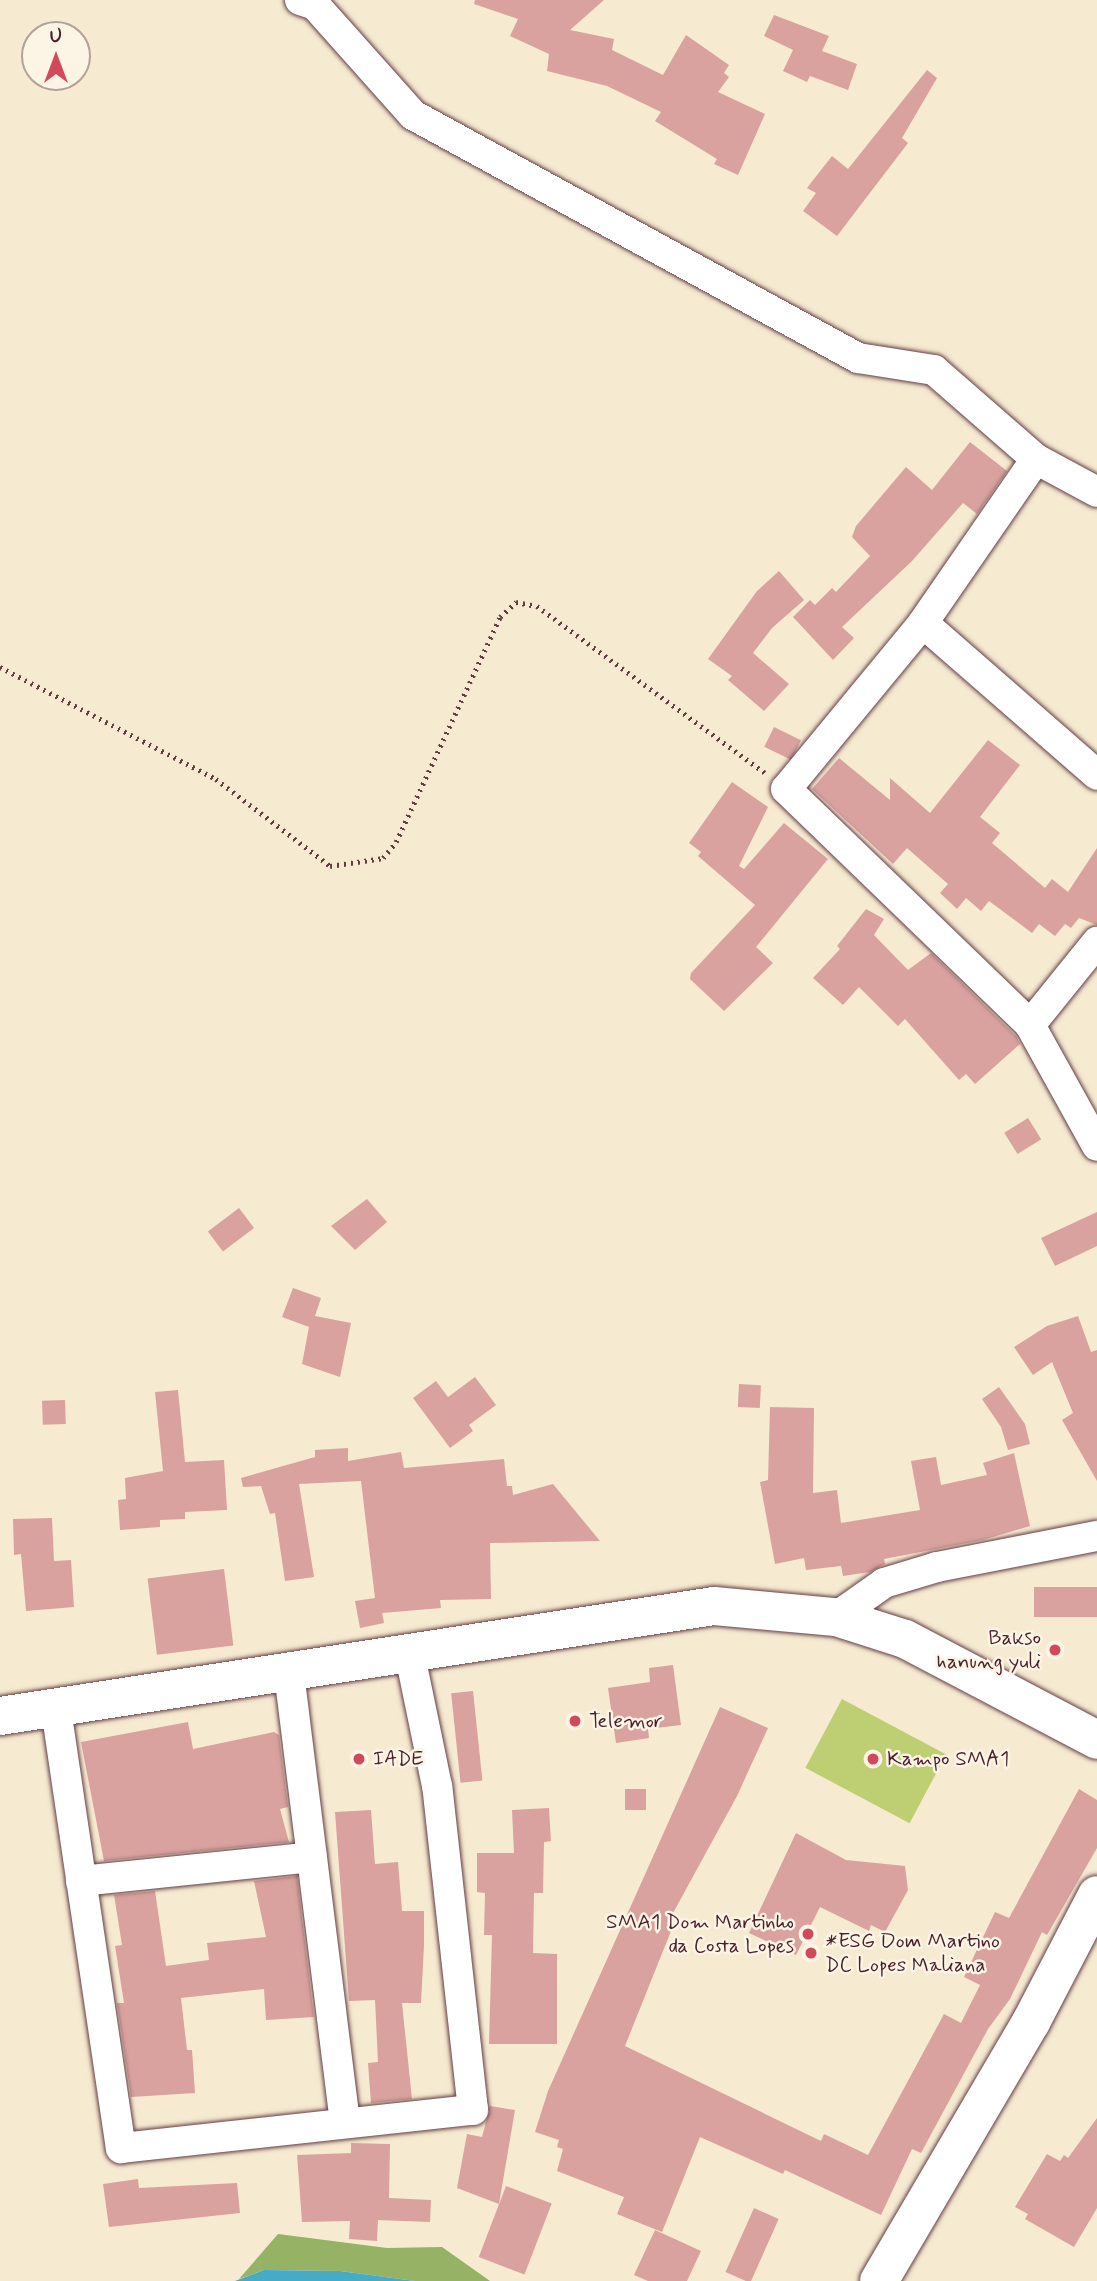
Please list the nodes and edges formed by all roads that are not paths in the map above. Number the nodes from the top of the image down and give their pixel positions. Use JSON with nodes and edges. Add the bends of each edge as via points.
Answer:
{"nodes":[{"id":1,"x":300,"y":0,"type":"edge"},
{"id":2,"x":1035,"y":459,"type":"junction"},
{"id":3,"x":1097,"y":492,"type":"edge"},
{"id":4,"x":923,"y":623,"type":"junction"},
{"id":5,"x":1097,"y":775,"type":"edge"},
{"id":6,"x":1097,"y":942,"type":"edge"},
{"id":7,"x":1030,"y":1025,"type":"junction"},
{"id":8,"x":1097,"y":1146,"type":"edge"},
{"id":9,"x":1097,"y":1536,"type":"edge"},
{"id":10,"x":836,"y":1617,"type":"junction"},
{"id":11,"x":410,"y":1656,"type":"junction"},
{"id":12,"x":289,"y":1673,"type":"junction"},
{"id":13,"x":56,"y":1709,"type":"junction"},
{"id":14,"x":0,"y":1716,"type":"edge"},
{"id":15,"x":1097,"y":1740,"type":"edge"},
{"id":16,"x":312,"y":1857,"type":"junction"},
{"id":17,"x":81,"y":1881,"type":"junction"},
{"id":18,"x":1097,"y":1895,"type":"edge"},
{"id":19,"x":345,"y":2123,"type":"junction"},
{"id":20,"x":879,"y":2281,"type":"edge"}],
"edges":[{"from":1,"to":2,"type":"street","via":[[315,5],[413,115],[858,358],[933,370]]},
{"from":2,"to":3,"type":"street"},
{"from":2,"to":4,"type":"street"},
{"from":4,"to":5,"type":"street"},
{"from":4,"to":7,"type":"street","via":[[786,789]]},
{"from":6,"to":7,"type":"street"},
{"from":7,"to":8,"type":"street"},
{"from":9,"to":10,"type":"street","via":[[937,1567],[884,1583]]},
{"from":10,"to":11,"type":"main road","via":[[714,1606]]},
{"from":10,"to":15,"type":"main road","via":[[905,1639]]},
{"from":11,"to":12,"type":"main road"},
{"from":11,"to":19,"type":"street","via":[[437,1786],[473,2110]]},
{"from":12,"to":13,"type":"main road"},
{"from":12,"to":16,"type":"street"},
{"from":13,"to":14,"type":"main road"},
{"from":13,"to":17,"type":"street"},
{"from":16,"to":17,"type":"street"},
{"from":16,"to":19,"type":"street"},
{"from":17,"to":19,"type":"street","via":[[121,2148]]},
{"from":18,"to":20,"type":"main road","via":[[1031,2022]]}]}
